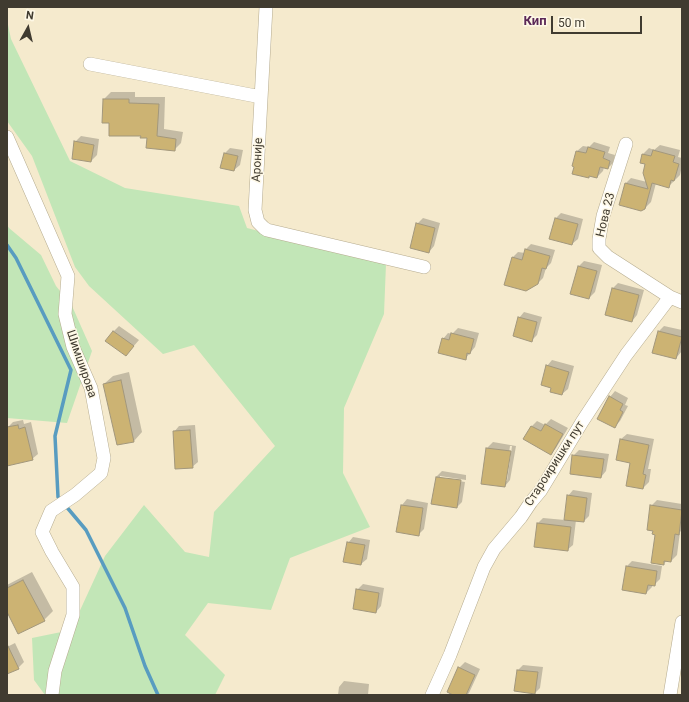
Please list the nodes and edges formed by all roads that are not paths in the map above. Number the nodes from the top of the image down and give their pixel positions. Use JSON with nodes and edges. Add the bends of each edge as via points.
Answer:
{"nodes":[{"id":1,"x":266,"y":7,"type":"edge"},
{"id":2,"x":90,"y":64,"type":"dead end"},
{"id":3,"x":261,"y":97,"type":"junction"},
{"id":4,"x":7,"y":137,"type":"edge"},
{"id":5,"x":626,"y":144,"type":"dead end"},
{"id":6,"x":424,"y":267,"type":"dead end"},
{"id":7,"x":676,"y":300,"type":"edge"},
{"id":8,"x":682,"y":622,"type":"edge"},
{"id":9,"x":52,"y":695,"type":"edge"},
{"id":10,"x":432,"y":695,"type":"edge"},
{"id":11,"x":670,"y":695,"type":"edge"}],
"edges":[{"from":1,"to":3,"type":"street","name":"Ароније"},
{"from":2,"to":3,"type":"street"},
{"from":3,"to":6,"type":"street","name":"Ароније","via":[[255,210],[261,225],[267,230]]},
{"from":4,"to":9,"type":"street","name":"Шимширова","via":[[68,276],[64,314],[73,347],[91,388],[104,458],[101,473],[51,511],[42,532],[74,587],[73,615],[55,671]]},
{"from":5,"to":7,"type":"street","name":"Нова 23","via":[[603,216],[599,248],[608,257]]},
{"from":7,"to":10,"type":"street","name":"Староиришки пут","via":[[626,355],[541,490],[494,549],[484,567]]},
{"from":8,"to":11,"type":"street"}]}
